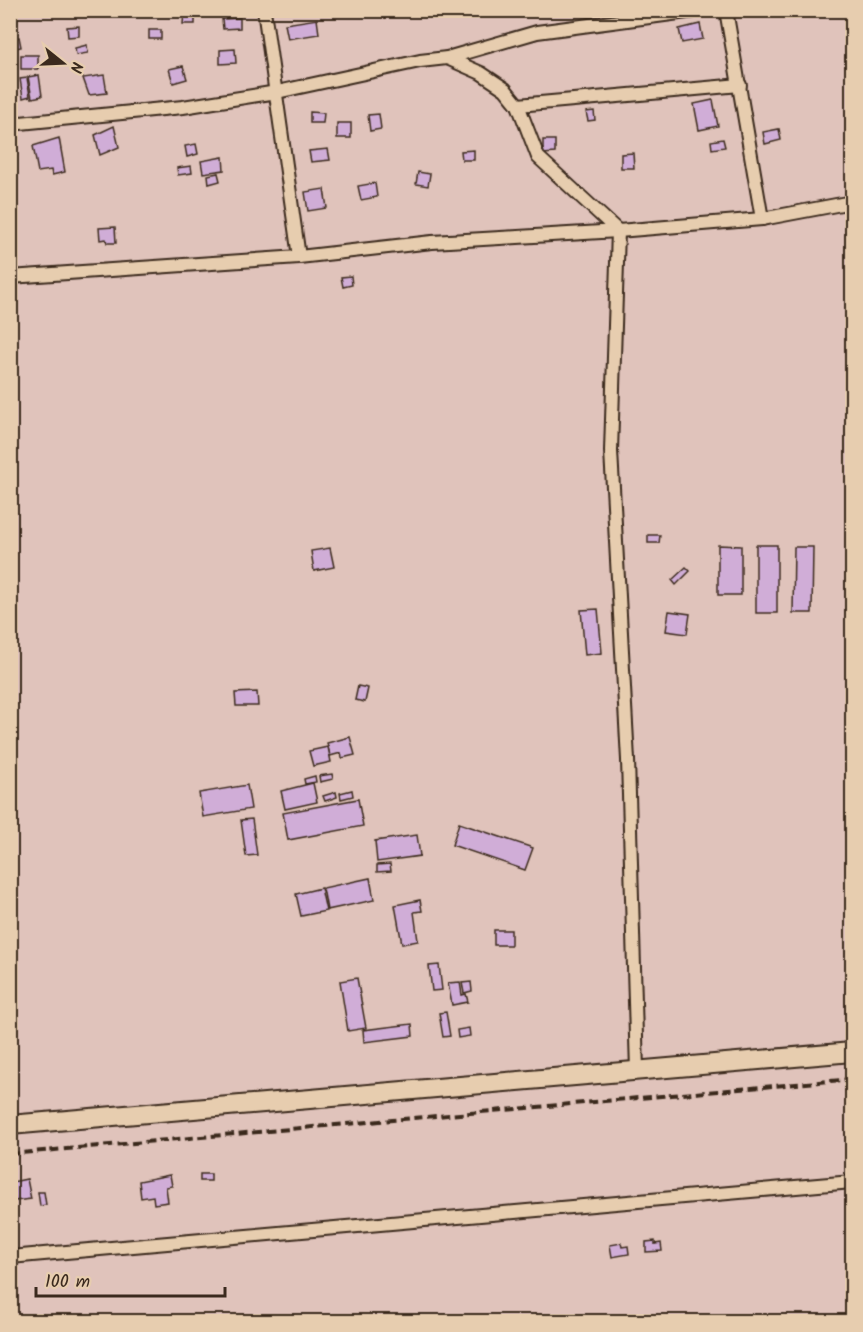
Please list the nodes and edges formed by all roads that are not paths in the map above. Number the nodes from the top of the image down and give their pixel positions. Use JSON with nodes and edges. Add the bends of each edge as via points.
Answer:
{"nodes":[{"id":1,"x":264,"y":10,"type":"edge"},
{"id":2,"x":702,"y":10,"type":"edge"},
{"id":3,"x":726,"y":10,"type":"edge"},
{"id":4,"x":447,"y":58,"type":"junction"},
{"id":5,"x":740,"y":85,"type":"junction"},
{"id":6,"x":277,"y":92,"type":"junction"},
{"id":7,"x":518,"y":105,"type":"junction"},
{"id":8,"x":10,"y":124,"type":"edge"},
{"id":9,"x":852,"y":202,"type":"edge"},
{"id":10,"x":762,"y":219,"type":"junction"},
{"id":11,"x":618,"y":231,"type":"junction"},
{"id":12,"x":299,"y":256,"type":"junction"},
{"id":13,"x":10,"y":277,"type":"edge"},
{"id":14,"x":852,"y":1052,"type":"edge"},
{"id":15,"x":637,"y":1071,"type":"junction"},
{"id":16,"x":10,"y":1125,"type":"edge"},
{"id":17,"x":852,"y":1182,"type":"edge"},
{"id":18,"x":10,"y":1257,"type":"edge"}],
"edges":[{"from":1,"to":6,"type":"street"},
{"from":2,"to":4,"type":"street","via":[[537,32]]},
{"from":3,"to":5,"type":"street"},
{"from":4,"to":6,"type":"street"},
{"from":4,"to":7,"type":"street","via":[[497,83]]},
{"from":5,"to":7,"type":"street"},
{"from":5,"to":10,"type":"street"},
{"from":6,"to":8,"type":"street","via":[[183,107]]},
{"from":6,"to":12,"type":"street"},
{"from":7,"to":11,"type":"street","via":[[538,157]]},
{"from":9,"to":10,"type":"street"},
{"from":10,"to":11,"type":"street"},
{"from":11,"to":12,"type":"street","via":[[432,242]]},
{"from":11,"to":15,"type":"street","via":[[611,451],[628,760]]},
{"from":12,"to":13,"type":"street"},
{"from":14,"to":15,"type":"street"},
{"from":15,"to":16,"type":"street"},
{"from":17,"to":18,"type":"street"}]}
